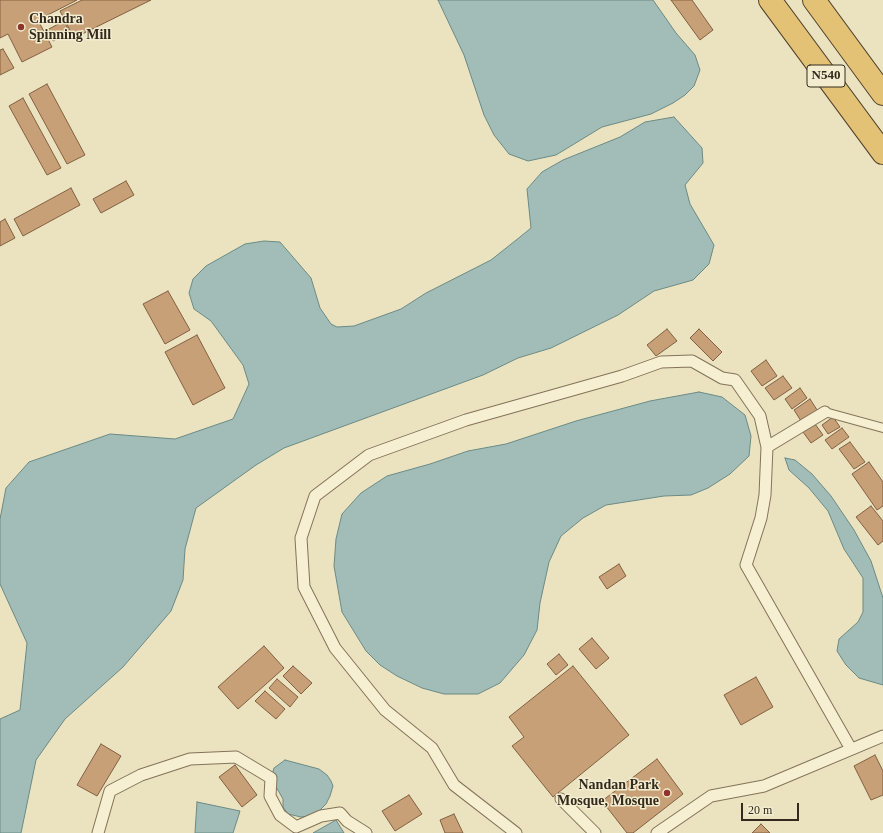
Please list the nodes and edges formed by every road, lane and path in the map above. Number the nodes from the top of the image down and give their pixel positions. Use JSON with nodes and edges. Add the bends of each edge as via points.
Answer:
{"nodes":[{"id":1,"x":770,"y":0,"type":"edge"},
{"id":2,"x":814,"y":0,"type":"edge"},
{"id":3,"x":883,"y":94,"type":"edge"},
{"id":4,"x":883,"y":152,"type":"edge"},
{"id":5,"x":825,"y":412,"type":"joint"},
{"id":6,"x":883,"y":428,"type":"edge"},
{"id":7,"x":767,"y":447,"type":"junction"},
{"id":8,"x":883,"y":736,"type":"edge"},
{"id":9,"x":851,"y":750,"type":"junction"},
{"id":10,"x":561,"y":799,"type":"dead end"},
{"id":11,"x":98,"y":833,"type":"edge"},
{"id":12,"x":366,"y":833,"type":"edge"},
{"id":13,"x":516,"y":833,"type":"edge"},
{"id":14,"x":595,"y":833,"type":"edge"},
{"id":15,"x":656,"y":833,"type":"edge"}],
"edges":[{"from":1,"to":4,"type":"highway","number":"N540"},
{"from":2,"to":3,"type":"highway","number":"N540"},
{"from":5,"to":6,"type":"lane"},
{"from":5,"to":7,"type":"street"},
{"from":7,"to":9,"type":"street","via":[[763,502],[746,565]]},
{"from":7,"to":13,"type":"street","via":[[760,416],[735,380],[722,378],[692,361],[660,362],[622,376],[466,420],[369,455],[315,496],[301,538],[304,587],[335,648],[385,710],[432,748],[454,785]]},
{"from":8,"to":9,"type":"street"},
{"from":9,"to":15,"type":"street","via":[[764,786],[711,796]]},
{"from":10,"to":14,"type":"street"},
{"from":11,"to":12,"type":"street","via":[[110,791],[141,775],[190,759],[236,757],[271,778],[270,796],[280,815],[296,827],[321,816],[340,814]]}]}
